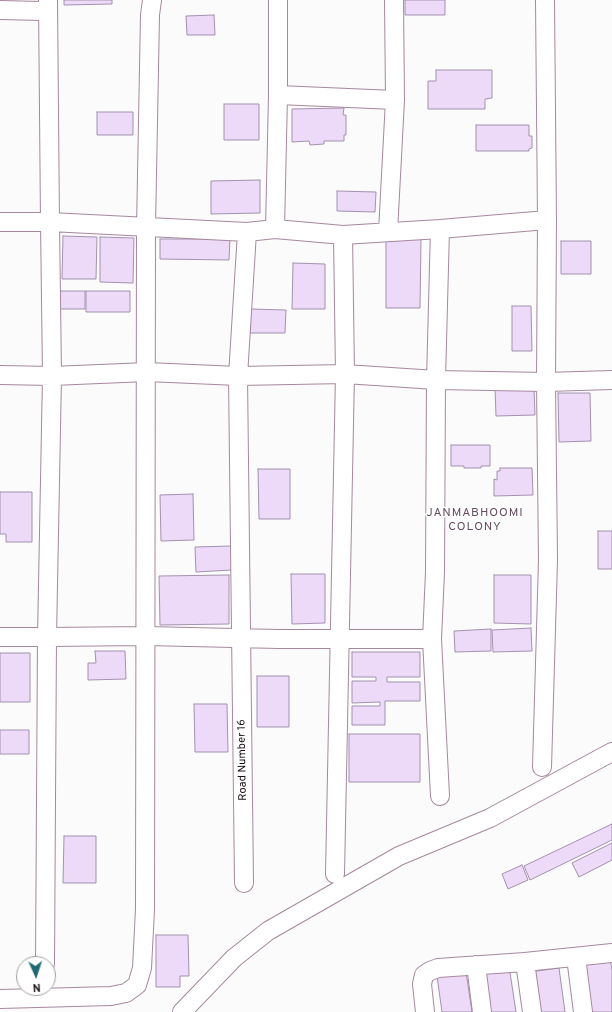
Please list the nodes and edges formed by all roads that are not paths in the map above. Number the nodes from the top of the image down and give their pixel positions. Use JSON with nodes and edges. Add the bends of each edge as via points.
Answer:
{"nodes":[{"id":1,"x":152,"y":0,"type":"edge"},
{"id":2,"x":278,"y":0,"type":"edge"},
{"id":3,"x":394,"y":0,"type":"edge"},
{"id":4,"x":545,"y":0,"type":"edge"},
{"id":5,"x":48,"y":6,"type":"edge"},
{"id":6,"x":0,"y":10,"type":"edge"},
{"id":7,"x":278,"y":95,"type":"junction"},
{"id":8,"x":395,"y":100,"type":"junction"},
{"id":9,"x":547,"y":220,"type":"junction"},
{"id":10,"x":0,"y":222,"type":"edge"},
{"id":11,"x":50,"y":222,"type":"junction"},
{"id":12,"x":146,"y":228,"type":"junction"},
{"id":13,"x":275,"y":228,"type":"junction"},
{"id":14,"x":440,"y":229,"type":"junction"},
{"id":15,"x":247,"y":232,"type":"junction"},
{"id":16,"x":388,"y":232,"type":"junction"},
{"id":17,"x":343,"y":235,"type":"junction"},
{"id":18,"x":147,"y":372,"type":"junction"},
{"id":19,"x":345,"y":374,"type":"junction"},
{"id":20,"x":0,"y":376,"type":"edge"},
{"id":21,"x":52,"y":376,"type":"junction"},
{"id":22,"x":238,"y":376,"type":"junction"},
{"id":23,"x":436,"y":380,"type":"junction"},
{"id":24,"x":612,"y":380,"type":"edge"},
{"id":25,"x":546,"y":382,"type":"junction"},
{"id":26,"x":146,"y":636,"type":"junction"},
{"id":27,"x":0,"y":637,"type":"edge"},
{"id":28,"x":48,"y":637,"type":"junction"},
{"id":29,"x":242,"y":638,"type":"junction"},
{"id":30,"x":432,"y":639,"type":"junction"},
{"id":31,"x":339,"y":640,"type":"junction"},
{"id":32,"x":612,"y":752,"type":"edge"},
{"id":33,"x":542,"y":767,"type":"dead end"},
{"id":34,"x":440,"y":796,"type":"dead end"},
{"id":35,"x":335,"y":874,"type":"dead end"},
{"id":36,"x":244,"y":883,"type":"dead end"},
{"id":37,"x":612,"y":953,"type":"edge"},
{"id":38,"x":45,"y":956,"type":"edge"},
{"id":39,"x":576,"y":957,"type":"junction"},
{"id":40,"x":525,"y":962,"type":"junction"},
{"id":41,"x":476,"y":965,"type":"junction"},
{"id":42,"x":0,"y":999,"type":"edge"},
{"id":43,"x":45,"y":999,"type":"edge"},
{"id":44,"x":182,"y":1012,"type":"edge"},
{"id":45,"x":425,"y":1012,"type":"edge"},
{"id":46,"x":482,"y":1012,"type":"edge"},
{"id":47,"x":532,"y":1012,"type":"edge"},
{"id":48,"x":583,"y":1012,"type":"edge"}],
"edges":[{"from":1,"to":12,"type":"street"},
{"from":2,"to":7,"type":"street"},
{"from":3,"to":8,"type":"street"},
{"from":4,"to":9,"type":"street"},
{"from":5,"to":6,"type":"street"},
{"from":5,"to":11,"type":"street"},
{"from":7,"to":8,"type":"street"},
{"from":7,"to":13,"type":"street"},
{"from":8,"to":16,"type":"street"},
{"from":9,"to":14,"type":"street"},
{"from":9,"to":25,"type":"street"},
{"from":10,"to":11,"type":"street"},
{"from":11,"to":12,"type":"street"},
{"from":11,"to":21,"type":"street"},
{"from":12,"to":15,"type":"street"},
{"from":12,"to":18,"type":"street"},
{"from":13,"to":15,"type":"street"},
{"from":13,"to":17,"type":"street"},
{"from":14,"to":16,"type":"street"},
{"from":14,"to":23,"type":"street"},
{"from":15,"to":22,"type":"street","name":"Road Number 16"},
{"from":16,"to":17,"type":"street"},
{"from":17,"to":19,"type":"street"},
{"from":18,"to":21,"type":"street"},
{"from":18,"to":22,"type":"street"},
{"from":18,"to":26,"type":"street"},
{"from":19,"to":22,"type":"street"},
{"from":19,"to":23,"type":"street"},
{"from":19,"to":31,"type":"street"},
{"from":20,"to":21,"type":"street"},
{"from":21,"to":28,"type":"street"},
{"from":22,"to":29,"type":"street","name":"Road Number 16"},
{"from":23,"to":25,"type":"street"},
{"from":23,"to":30,"type":"street"},
{"from":24,"to":25,"type":"street"},
{"from":25,"to":33,"type":"street","via":[[548,560]]},
{"from":26,"to":28,"type":"street"},
{"from":26,"to":29,"type":"street"},
{"from":26,"to":43,"type":"street","via":[[146,909],[142,968],[137,985],[126,993]]},
{"from":27,"to":28,"type":"street"},
{"from":28,"to":38,"type":"street"},
{"from":29,"to":31,"type":"street"},
{"from":29,"to":36,"type":"street","name":"Road Number 16"},
{"from":30,"to":31,"type":"street"},
{"from":30,"to":34,"type":"street"},
{"from":31,"to":35,"type":"street"},
{"from":32,"to":44,"type":"street","via":[[490,818],[400,856],[268,930],[234,958]]},
{"from":37,"to":39,"type":"street"},
{"from":39,"to":40,"type":"street"},
{"from":39,"to":48,"type":"street"},
{"from":40,"to":41,"type":"street"},
{"from":40,"to":47,"type":"street"},
{"from":41,"to":45,"type":"street","via":[[438,968],[424,975],[422,984]]},
{"from":41,"to":46,"type":"street"},
{"from":42,"to":43,"type":"street"}]}
